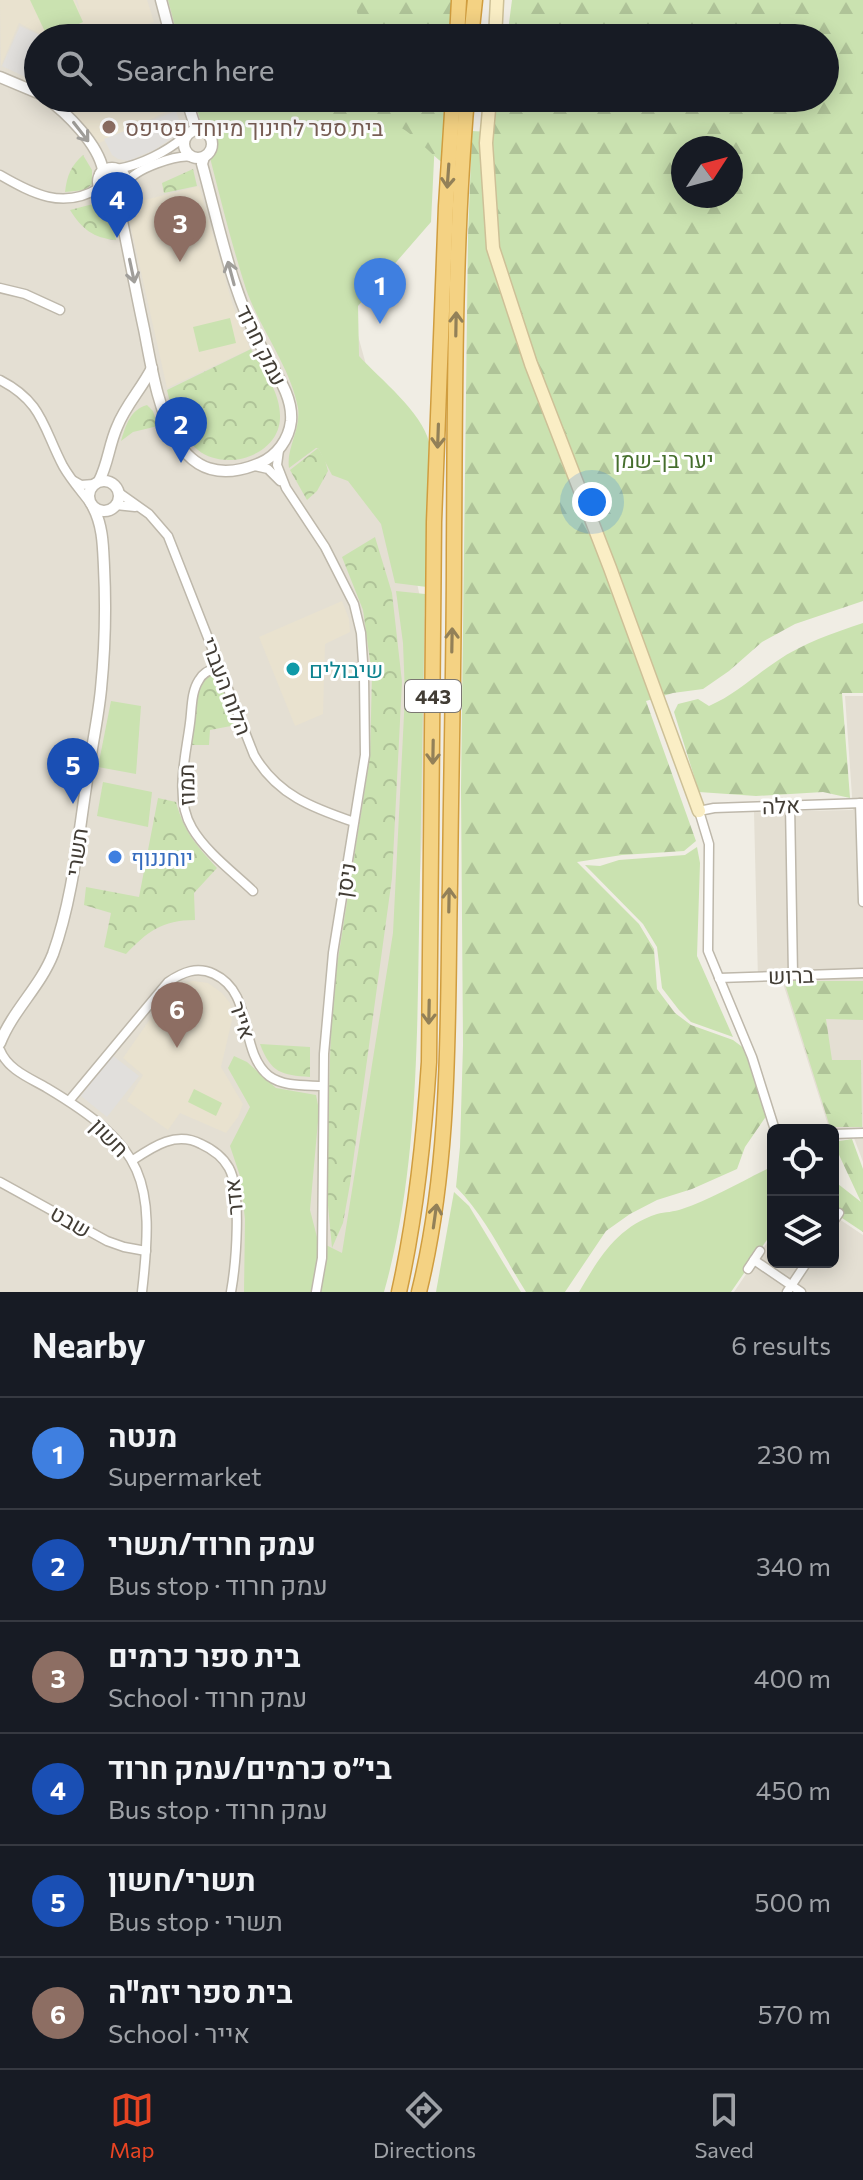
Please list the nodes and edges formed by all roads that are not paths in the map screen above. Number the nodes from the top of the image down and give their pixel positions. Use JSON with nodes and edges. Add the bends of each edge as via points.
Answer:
{"nodes":[{"id":1,"x":161,"y":0,"type":"edge"},
{"id":2,"x":459,"y":0,"type":"edge"},
{"id":3,"x":475,"y":0,"type":"edge"},
{"id":4,"x":497,"y":0,"type":"edge"},
{"id":5,"x":167,"y":24,"type":"edge"},
{"id":6,"x":458,"y":24,"type":"edge"},
{"id":7,"x":472,"y":24,"type":"edge"},
{"id":8,"x":496,"y":24,"type":"edge"},
{"id":9,"x":0,"y":77,"type":"edge"},
{"id":10,"x":24,"y":87,"type":"edge"},
{"id":11,"x":62,"y":112,"type":"edge"},
{"id":12,"x":191,"y":112,"type":"edge"},
{"id":13,"x":452,"y":112,"type":"edge"},
{"id":14,"x":466,"y":112,"type":"edge"},
{"id":15,"x":489,"y":112,"type":"edge"},
{"id":16,"x":196,"y":129,"type":"junction"},
{"id":17,"x":184,"y":137,"type":"junction"},
{"id":18,"x":198,"y":157,"type":"junction"},
{"id":19,"x":117,"y":169,"type":"junction"},
{"id":20,"x":100,"y":174,"type":"junction"},
{"id":21,"x":0,"y":175,"type":"edge"},
{"id":22,"x":127,"y":183,"type":"junction"},
{"id":23,"x":99,"y":188,"type":"junction"},
{"id":24,"x":110,"y":197,"type":"junction"},
{"id":25,"x":0,"y":288,"type":"edge"},
{"id":26,"x":60,"y":310,"type":"dead end"},
{"id":27,"x":152,"y":368,"type":"junction"},
{"id":28,"x":0,"y":380,"type":"edge"},
{"id":29,"x":131,"y":404,"type":"junction"},
{"id":30,"x":160,"y":405,"type":"junction"},
{"id":31,"x":280,"y":447,"type":"junction"},
{"id":32,"x":108,"y":454,"type":"junction"},
{"id":33,"x":253,"y":465,"type":"junction"},
{"id":34,"x":70,"y":477,"type":"junction"},
{"id":35,"x":96,"y":482,"type":"junction"},
{"id":36,"x":286,"y":488,"type":"junction"},
{"id":37,"x":117,"y":489,"type":"junction"},
{"id":38,"x":92,"y":505,"type":"junction"},
{"id":39,"x":114,"y":507,"type":"junction"},
{"id":40,"x":143,"y":510,"type":"junction"},
{"id":41,"x":102,"y":534,"type":"junction"},
{"id":42,"x":219,"y":666,"type":"junction"},
{"id":43,"x":862,"y":803,"type":"edge"},
{"id":44,"x":790,"y":804,"type":"junction"},
{"id":45,"x":699,"y":811,"type":"junction"},
{"id":46,"x":354,"y":822,"type":"junction"},
{"id":47,"x":253,"y":891,"type":"dead end"},
{"id":48,"x":863,"y":902,"type":"edge"},
{"id":49,"x":863,"y":973,"type":"edge"},
{"id":50,"x":793,"y":975,"type":"junction"},
{"id":51,"x":719,"y":978,"type":"junction"},
{"id":52,"x":15,"y":1015,"type":"junction"},
{"id":53,"x":0,"y":1026,"type":"edge"},
{"id":54,"x":0,"y":1043,"type":"edge"},
{"id":55,"x":0,"y":1050,"type":"edge"},
{"id":56,"x":0,"y":1063,"type":"edge"},
{"id":57,"x":15,"y":1069,"type":"junction"},
{"id":58,"x":323,"y":1086,"type":"junction"},
{"id":59,"x":69,"y":1101,"type":"junction"},
{"id":60,"x":773,"y":1124,"type":"edge"},
{"id":61,"x":863,"y":1133,"type":"edge"},
{"id":62,"x":839,"y":1134,"type":"edge"},
{"id":63,"x":133,"y":1160,"type":"junction"},
{"id":64,"x":0,"y":1182,"type":"edge"},
{"id":65,"x":146,"y":1251,"type":"junction"},
{"id":66,"x":760,"y":1251,"type":"dead end"},
{"id":67,"x":754,"y":1260,"type":"junction"},
{"id":68,"x":803,"y":1268,"type":"edge"},
{"id":69,"x":748,"y":1269,"type":"dead end"},
{"id":70,"x":789,"y":1289,"type":"edge"},
{"id":71,"x":142,"y":1292,"type":"edge"},
{"id":72,"x":231,"y":1292,"type":"edge"},
{"id":73,"x":316,"y":1292,"type":"edge"},
{"id":74,"x":399,"y":1292,"type":"edge"},
{"id":75,"x":419,"y":1292,"type":"edge"},
{"id":76,"x":801,"y":1292,"type":"edge"}],
"edges":[{"from":1,"to":5,"type":"street"},
{"from":2,"to":6,"type":"highway"},
{"from":3,"to":7,"type":"highway"},
{"from":4,"to":8,"type":"main road"},
{"from":9,"to":10,"type":"street"},
{"from":11,"to":20,"type":"street","one_way":true,"via":[[102,164]]},
{"from":12,"to":16,"type":"street"},
{"from":13,"to":74,"type":"highway","number":"443","one_way":true,"via":[[434,522],[429,1062],[418,1189]]},
{"from":75,"to":14,"type":"highway","number":"443","one_way":true,"via":[[435,1219],[446,1101],[456,307]]},
{"from":15,"to":45,"type":"main road","via":[[493,248],[531,364]]},
{"from":16,"to":17,"type":"street"},
{"from":16,"to":18,"type":"street","via":[[212,140],[211,150]]},
{"from":17,"to":18,"type":"street","via":[[183,147]]},
{"from":17,"to":19,"type":"street","via":[[166,151]]},
{"from":18,"to":22,"type":"street","via":[[170,159],[133,175]]},
{"from":31,"to":18,"type":"street","name":"עמק חרוד","one_way":true,"via":[[291,421],[287,395],[239,299]]},
{"from":19,"to":20,"type":"street"},
{"from":19,"to":22,"type":"street"},
{"from":20,"to":23,"type":"street"},
{"from":21,"to":23,"type":"street","via":[[40,196],[71,198]]},
{"from":22,"to":24,"type":"street","via":[[123,192]]},
{"from":23,"to":24,"type":"street"},
{"from":24,"to":27,"type":"street","one_way":true,"via":[[121,216]]},
{"from":25,"to":26,"type":"street"},
{"from":27,"to":29,"type":"street"},
{"from":27,"to":30,"type":"street"},
{"from":28,"to":34,"type":"street","via":[[36,409]]},
{"from":29,"to":30,"type":"street","via":[[151,398]]},
{"from":29,"to":32,"type":"street"},
{"from":30,"to":33,"type":"street","via":[[174,439],[190,458],[223,470]]},
{"from":31,"to":33,"type":"street"},
{"from":31,"to":36,"type":"street","name":"ניסן","via":[[277,465]]},
{"from":32,"to":35,"type":"street"},
{"from":32,"to":37,"type":"street"},
{"from":33,"to":36,"type":"street","name":"ניסן","via":[[268,469]]},
{"from":34,"to":35,"type":"street","via":[[81,485]]},
{"from":34,"to":38,"type":"street"},
{"from":35,"to":37,"type":"street","via":[[107,481]]},
{"from":35,"to":38,"type":"street","via":[[88,493]]},
{"from":36,"to":46,"type":"street","name":"ניסן","via":[[342,577],[361,633],[365,755]]},
{"from":37,"to":39,"type":"street"},
{"from":37,"to":40,"type":"street","name":"הלוח העברי"},
{"from":38,"to":39,"type":"street","via":[[102,511]]},
{"from":38,"to":41,"type":"street","name":"תשרי"},
{"from":39,"to":40,"type":"street"},
{"from":39,"to":41,"type":"street","name":"תשרי"},
{"from":40,"to":42,"type":"street","name":"הלוח העברי","via":[[168,536]]},
{"from":41,"to":52,"type":"street","name":"תשרי","via":[[102,679],[71,891],[45,971]]},
{"from":42,"to":46,"type":"street","name":"הלוח העברי","via":[[254,755],[271,780],[304,803]]},
{"from":42,"to":47,"type":"street","name":"תמוז","via":[[203,675],[194,690],[183,775],[186,816]]},
{"from":43,"to":44,"type":"street","name":"אלה"},
{"from":43,"to":48,"type":"street"},
{"from":44,"to":45,"type":"street","name":"אלה"},
{"from":44,"to":50,"type":"street"},
{"from":45,"to":51,"type":"street","via":[[709,844],[708,951]]},
{"from":46,"to":58,"type":"street","name":"ניסן","via":[[333,953]]},
{"from":49,"to":50,"type":"street","name":"ברוש"},
{"from":50,"to":51,"type":"street","name":"ברוש"},
{"from":51,"to":60,"type":"street"},
{"from":52,"to":53,"type":"street","name":"תשרי"},
{"from":52,"to":54,"type":"street","name":"תשרי"},
{"from":55,"to":57,"type":"street","name":"חשון"},
{"from":56,"to":57,"type":"street","name":"חשון"},
{"from":57,"to":59,"type":"street","name":"חשון"},
{"from":58,"to":59,"type":"street","name":"אייר","via":[[269,1076],[254,1053],[236,996],[221,978],[200,970],[167,983]]},
{"from":58,"to":73,"type":"street","name":"ניסן","via":[[322,1258]]},
{"from":59,"to":63,"type":"street","name":"חשון","via":[[113,1135]]},
{"from":61,"to":62,"type":"street"},
{"from":63,"to":65,"type":"street","name":"חשון","via":[[144,1193]]},
{"from":63,"to":72,"type":"street","name":"אדר","via":[[181,1138],[221,1156],[230,1168],[235,1185]]},
{"from":64,"to":65,"type":"street","name":"שבט","via":[[83,1230]]},
{"from":65,"to":71,"type":"street","name":"חשון"},
{"from":66,"to":67,"type":"street"},
{"from":67,"to":69,"type":"street"},
{"from":67,"to":70,"type":"street"},
{"from":68,"to":70,"type":"street"},
{"from":70,"to":76,"type":"street"}]}
